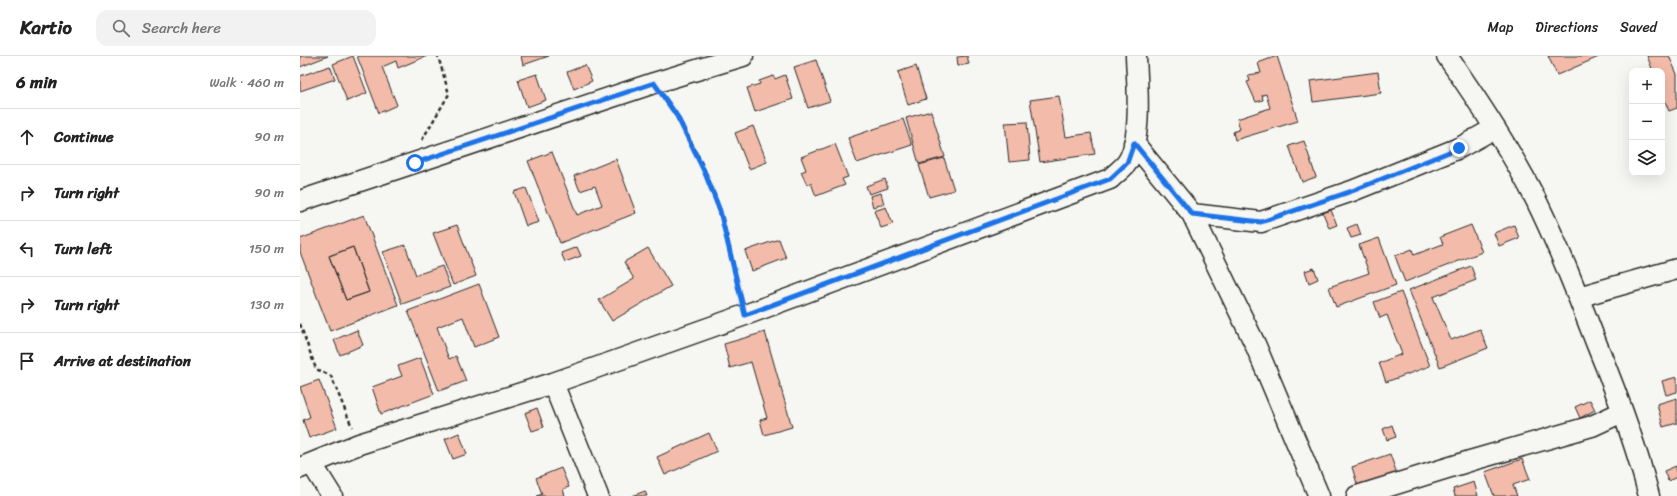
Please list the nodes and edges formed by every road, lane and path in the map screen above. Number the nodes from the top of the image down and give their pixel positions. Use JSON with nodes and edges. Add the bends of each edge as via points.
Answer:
{"nodes":[{"id":1,"x":438,"y":56,"type":"edge"},
{"id":2,"x":741,"y":56,"type":"edge"},
{"id":3,"x":1136,"y":56,"type":"edge"},
{"id":4,"x":1447,"y":56,"type":"edge"},
{"id":5,"x":654,"y":83,"type":"junction"},
{"id":6,"x":1495,"y":128,"type":"junction"},
{"id":7,"x":1134,"y":143,"type":"junction"},
{"id":8,"x":415,"y":163,"type":"junction"},
{"id":9,"x":300,"y":201,"type":"edge"},
{"id":10,"x":1192,"y":214,"type":"junction"},
{"id":11,"x":1677,"y":269,"type":"edge"},
{"id":12,"x":1578,"y":297,"type":"junction"},
{"id":13,"x":745,"y":315,"type":"junction"},
{"id":14,"x":300,"y":324,"type":"edge"},
{"id":15,"x":553,"y":384,"type":"junction"},
{"id":16,"x":1622,"y":412,"type":"junction"},
{"id":17,"x":358,"y":444,"type":"junction"},
{"id":18,"x":306,"y":466,"type":"edge"},
{"id":19,"x":332,"y":496,"type":"edge"},
{"id":20,"x":598,"y":496,"type":"edge"},
{"id":21,"x":1319,"y":496,"type":"edge"},
{"id":22,"x":1357,"y":496,"type":"edge"},
{"id":23,"x":1649,"y":496,"type":"edge"}],
"edges":[{"from":1,"to":8,"type":"path","via":[[449,94],[423,138]]},
{"from":2,"to":5,"type":"street"},
{"from":3,"to":7,"type":"street","via":[[1138,120]]},
{"from":4,"to":6,"type":"street"},
{"from":5,"to":8,"type":"street"},
{"from":5,"to":13,"type":"path","via":[[677,116],[705,173],[720,211]]},
{"from":6,"to":10,"type":"street","via":[[1459,148],[1366,186],[1261,222]]},
{"from":6,"to":12,"type":"street","via":[[1536,200]]},
{"from":7,"to":10,"type":"street"},
{"from":7,"to":13,"type":"street","via":[[1127,163],[1110,179]]},
{"from":8,"to":9,"type":"street"},
{"from":10,"to":21,"type":"street","via":[[1255,344]]},
{"from":11,"to":12,"type":"street"},
{"from":12,"to":16,"type":"street"},
{"from":13,"to":15,"type":"street"},
{"from":14,"to":17,"type":"path","via":[[316,369],[331,376]]},
{"from":15,"to":17,"type":"street"},
{"from":15,"to":20,"type":"street"},
{"from":16,"to":22,"type":"street","via":[[1592,426]]},
{"from":16,"to":23,"type":"street"},
{"from":17,"to":18,"type":"street"},
{"from":18,"to":19,"type":"street"}]}
